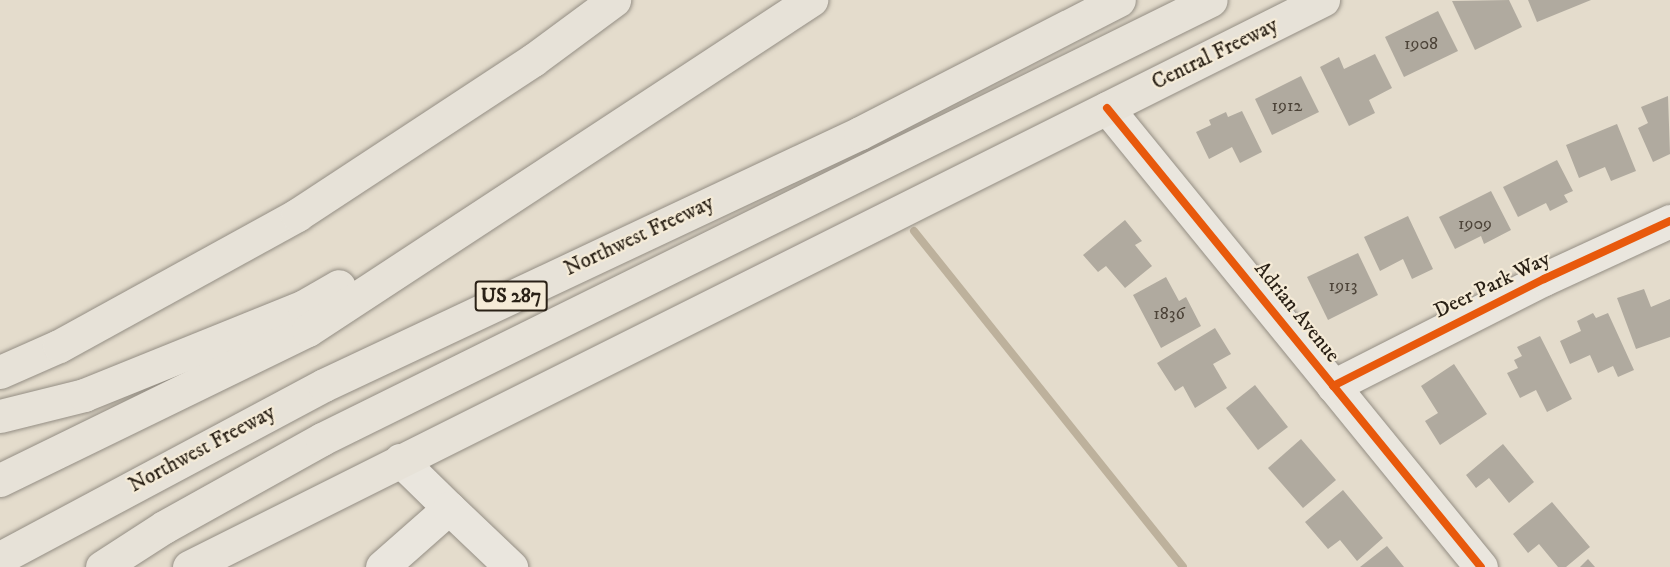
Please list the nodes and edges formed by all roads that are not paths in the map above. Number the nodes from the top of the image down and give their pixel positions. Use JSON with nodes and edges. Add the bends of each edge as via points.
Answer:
{"nodes":[{"id":1,"x":614,"y":0,"type":"edge"},
{"id":2,"x":811,"y":0,"type":"edge"},
{"id":3,"x":1096,"y":0,"type":"edge"},
{"id":4,"x":1119,"y":0,"type":"edge"},
{"id":5,"x":1211,"y":0,"type":"edge"},
{"id":6,"x":1323,"y":0,"type":"edge"},
{"id":7,"x":1028,"y":46,"type":"junction"},
{"id":8,"x":1107,"y":108,"type":"junction"},
{"id":9,"x":603,"y":135,"type":"junction"},
{"id":10,"x":1670,"y":221,"type":"edge"},
{"id":11,"x":0,"y":372,"type":"edge"},
{"id":12,"x":1333,"y":386,"type":"junction"},
{"id":13,"x":0,"y":416,"type":"edge"},
{"id":14,"x":400,"y":460,"type":"junction"},
{"id":15,"x":0,"y":480,"type":"edge"},
{"id":16,"x":449,"y":508,"type":"junction"},
{"id":17,"x":0,"y":558,"type":"edge"},
{"id":18,"x":102,"y":567,"type":"edge"},
{"id":19,"x":189,"y":567,"type":"edge"},
{"id":20,"x":382,"y":567,"type":"edge"},
{"id":21,"x":511,"y":567,"type":"edge"},
{"id":22,"x":1481,"y":567,"type":"edge"}],
"edges":[{"from":1,"to":11,"type":"main road","via":[[532,60],[297,215],[59,346]]},
{"from":2,"to":9,"type":"main road"},
{"from":3,"to":7,"type":"main road"},
{"from":4,"to":7,"type":"main road","name":"Northwest Freeway","number":"US 287"},
{"from":5,"to":18,"type":"main road","via":[[322,439],[164,527]]},
{"from":6,"to":8,"type":"main road","name":"Central Freeway"},
{"from":7,"to":17,"type":"main road","name":"Northwest Freeway","number":"US 287","via":[[860,133],[324,385]]},
{"from":8,"to":12,"type":"street","name":"Adrian Avenue"},
{"from":8,"to":14,"type":"main road","name":"Central Freeway"},
{"from":9,"to":13,"type":"main road","via":[[304,306],[84,395]]},
{"from":9,"to":15,"type":"main road","via":[[308,330]]},
{"from":10,"to":12,"type":"street","name":"Deer Park Way","via":[[1544,279]]},
{"from":12,"to":22,"type":"street","name":"Adrian Avenue"},
{"from":14,"to":16,"type":"street"},
{"from":14,"to":19,"type":"main road","name":"Central Freeway"},
{"from":16,"to":20,"type":"street"},
{"from":16,"to":21,"type":"street"}]}
